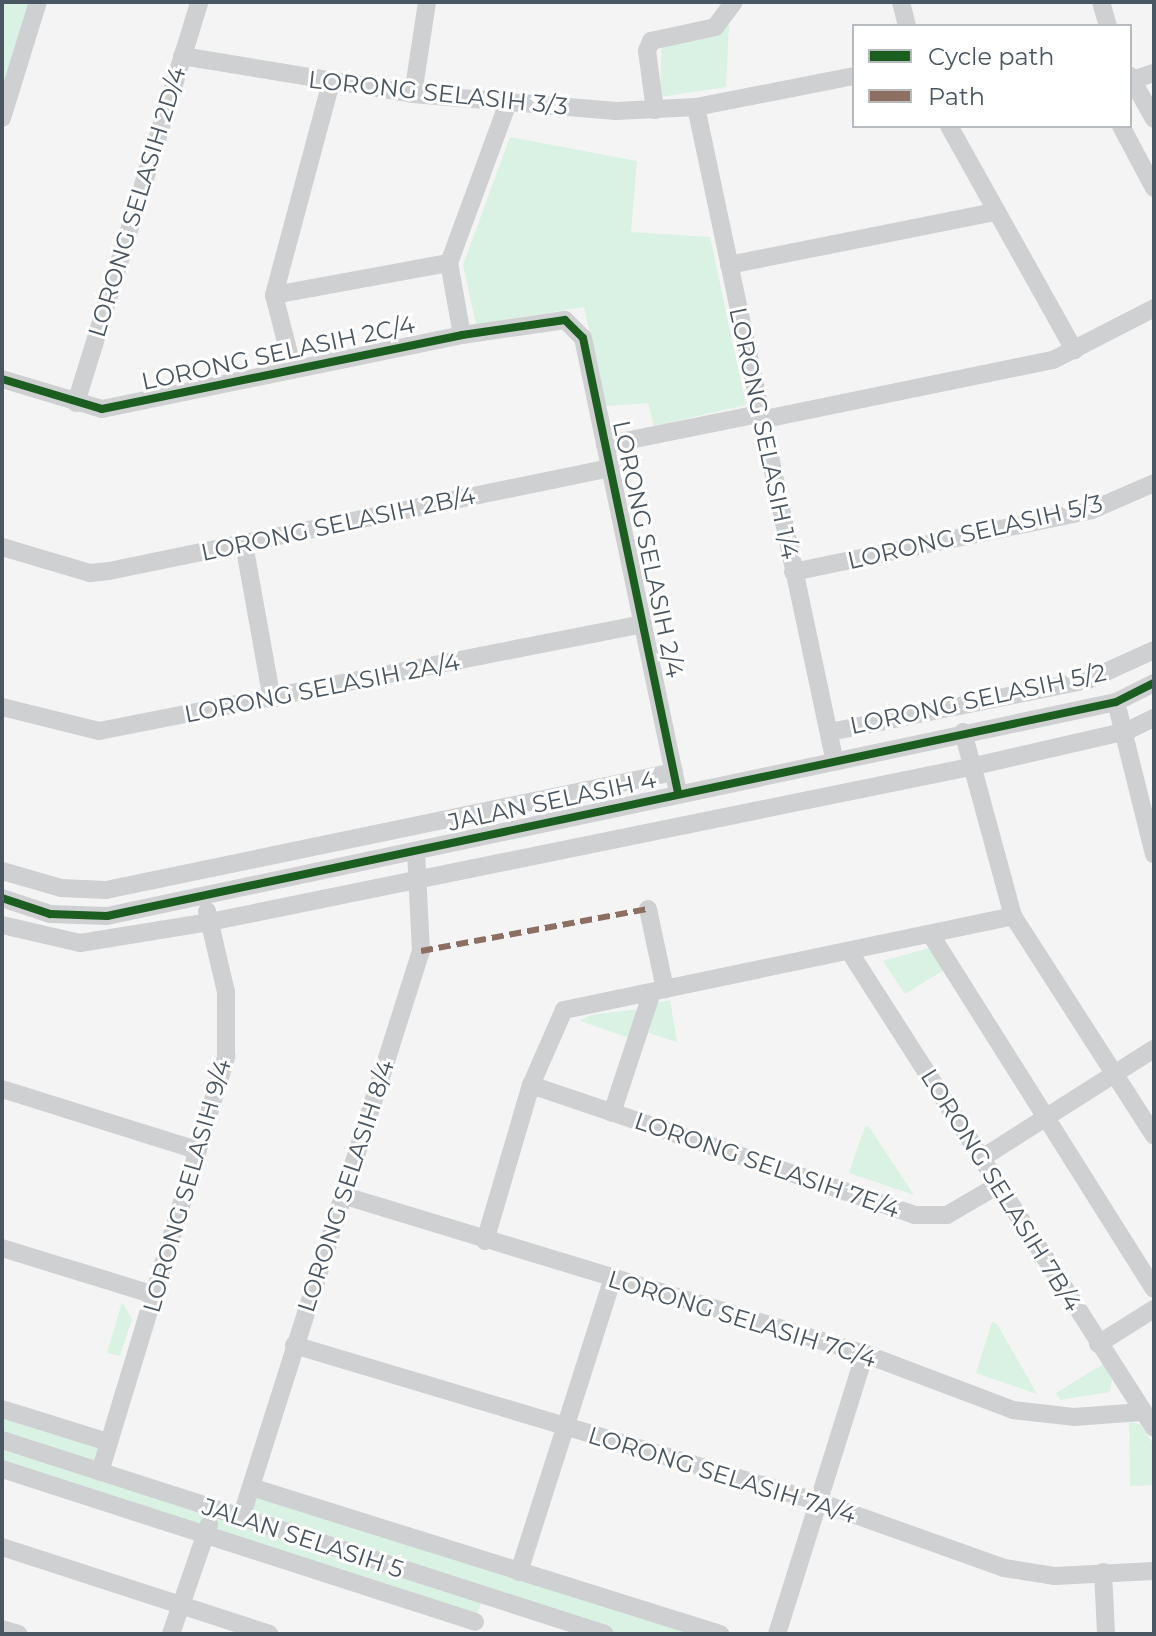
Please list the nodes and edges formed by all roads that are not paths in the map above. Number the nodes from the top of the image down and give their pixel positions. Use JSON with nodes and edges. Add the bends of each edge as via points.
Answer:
{"nodes":[{"id":1,"x":38,"y":2,"type":"edge"},
{"id":2,"x":199,"y":2,"type":"edge"},
{"id":3,"x":427,"y":2,"type":"edge"},
{"id":4,"x":734,"y":2,"type":"edge"},
{"id":5,"x":901,"y":2,"type":"edge"},
{"id":6,"x":1101,"y":2,"type":"edge"},
{"id":7,"x":906,"y":24,"type":"edge"},
{"id":8,"x":1105,"y":24,"type":"edge"},
{"id":9,"x":182,"y":56,"type":"junction"},
{"id":10,"x":1154,"y":73,"type":"edge"},
{"id":11,"x":852,"y":76,"type":"edge"},
{"id":12,"x":1132,"y":78,"type":"edge"},
{"id":13,"x":1132,"y":80,"type":"edge"},
{"id":14,"x":331,"y":83,"type":"junction"},
{"id":15,"x":413,"y":94,"type":"junction"},
{"id":16,"x":507,"y":105,"type":"junction"},
{"id":17,"x":696,"y":107,"type":"junction"},
{"id":18,"x":655,"y":110,"type":"junction"},
{"id":19,"x":2,"y":118,"type":"edge"},
{"id":20,"x":1154,"y":119,"type":"edge"},
{"id":21,"x":950,"y":128,"type":"edge"},
{"id":22,"x":1122,"y":128,"type":"edge"},
{"id":23,"x":1154,"y":188,"type":"edge"},
{"id":24,"x":994,"y":212,"type":"junction"},
{"id":25,"x":449,"y":263,"type":"junction"},
{"id":26,"x":729,"y":265,"type":"junction"},
{"id":27,"x":274,"y":295,"type":"junction"},
{"id":28,"x":1154,"y":308,"type":"edge"},
{"id":29,"x":565,"y":320,"type":"joint"},
{"id":30,"x":462,"y":335,"type":"junction"},
{"id":31,"x":1074,"y":350,"type":"junction"},
{"id":32,"x":293,"y":369,"type":"junction"},
{"id":33,"x":2,"y":379,"type":"edge"},
{"id":34,"x":76,"y":403,"type":"junction"},
{"id":35,"x":760,"y":417,"type":"junction"},
{"id":36,"x":605,"y":445,"type":"junction"},
{"id":37,"x":610,"y":468,"type":"junction"},
{"id":38,"x":1154,"y":483,"type":"edge"},
{"id":39,"x":244,"y":544,"type":"junction"},
{"id":40,"x":2,"y":547,"type":"edge"},
{"id":41,"x":793,"y":572,"type":"junction"},
{"id":42,"x":643,"y":624,"type":"junction"},
{"id":43,"x":1154,"y":650,"type":"edge"},
{"id":44,"x":1154,"y":683,"type":"edge"},
{"id":45,"x":272,"y":700,"type":"junction"},
{"id":46,"x":1116,"y":702,"type":"junction"},
{"id":47,"x":2,"y":707,"type":"edge"},
{"id":48,"x":1154,"y":718,"type":"edge"},
{"id":49,"x":1127,"y":731,"type":"junction"},
{"id":50,"x":830,"y":732,"type":"junction"},
{"id":51,"x":963,"y":732,"type":"junction"},
{"id":52,"x":834,"y":758,"type":"junction"},
{"id":53,"x":975,"y":766,"type":"junction"},
{"id":54,"x":674,"y":772,"type":"junction"},
{"id":55,"x":700,"y":790,"type":"junction"},
{"id":56,"x":678,"y":794,"type":"junction"},
{"id":57,"x":706,"y":820,"type":"junction"},
{"id":58,"x":416,"y":851,"type":"junction"},
{"id":59,"x":1154,"y":854,"type":"edge"},
{"id":60,"x":2,"y":871,"type":"edge"},
{"id":61,"x":421,"y":882,"type":"junction"},
{"id":62,"x":202,"y":897,"type":"junction"},
{"id":63,"x":2,"y":898,"type":"edge"},
{"id":64,"x":648,"y":909,"type":"dead end"},
{"id":65,"x":1013,"y":916,"type":"junction"},
{"id":66,"x":210,"y":922,"type":"junction"},
{"id":67,"x":2,"y":925,"type":"edge"},
{"id":68,"x":931,"y":935,"type":"junction"},
{"id":69,"x":849,"y":951,"type":"junction"},
{"id":70,"x":659,"y":990,"type":"junction"},
{"id":71,"x":1154,"y":1049,"type":"edge"},
{"id":72,"x":1114,"y":1075,"type":"junction"},
{"id":73,"x":531,"y":1085,"type":"junction"},
{"id":74,"x":2,"y":1089,"type":"edge"},
{"id":75,"x":612,"y":1113,"type":"junction"},
{"id":76,"x":1048,"y":1118,"type":"junction"},
{"id":77,"x":1154,"y":1136,"type":"edge"},
{"id":78,"x":194,"y":1149,"type":"junction"},
{"id":79,"x":982,"y":1158,"type":"junction"},
{"id":80,"x":1000,"y":1184,"type":"junction"},
{"id":81,"x":345,"y":1196,"type":"junction"},
{"id":82,"x":485,"y":1241,"type":"junction"},
{"id":83,"x":2,"y":1248,"type":"edge"},
{"id":84,"x":612,"y":1281,"type":"junction"},
{"id":85,"x":1154,"y":1289,"type":"edge"},
{"id":86,"x":155,"y":1295,"type":"junction"},
{"id":87,"x":1154,"y":1309,"type":"edge"},
{"id":88,"x":1098,"y":1344,"type":"junction"},
{"id":89,"x":294,"y":1345,"type":"junction"},
{"id":90,"x":865,"y":1354,"type":"junction"},
{"id":91,"x":2,"y":1409,"type":"edge"},
{"id":92,"x":1142,"y":1412,"type":"junction"},
{"id":93,"x":565,"y":1427,"type":"junction"},
{"id":94,"x":1154,"y":1428,"type":"edge"},
{"id":95,"x":2,"y":1440,"type":"edge"},
{"id":96,"x":108,"y":1442,"type":"junction"},
{"id":97,"x":2,"y":1469,"type":"edge"},
{"id":98,"x":100,"y":1472,"type":"junction"},
{"id":99,"x":251,"y":1487,"type":"junction"},
{"id":100,"x":819,"y":1502,"type":"junction"},
{"id":101,"x":213,"y":1509,"type":"junction"},
{"id":102,"x":241,"y":1518,"type":"junction"},
{"id":103,"x":206,"y":1533,"type":"junction"},
{"id":104,"x":2,"y":1547,"type":"edge"},
{"id":105,"x":1154,"y":1571,"type":"edge"},
{"id":106,"x":519,"y":1572,"type":"junction"},
{"id":107,"x":1103,"y":1572,"type":"junction"},
{"id":108,"x":483,"y":1595,"type":"junction"},
{"id":109,"x":180,"y":1604,"type":"junction"},
{"id":110,"x":553,"y":1626,"type":"edge"},
{"id":111,"x":474,"y":1628,"type":"edge"},
{"id":112,"x":2,"y":1629,"type":"edge"},
{"id":113,"x":18,"y":1634,"type":"edge"},
{"id":114,"x":171,"y":1634,"type":"edge"},
{"id":115,"x":269,"y":1634,"type":"edge"},
{"id":116,"x":605,"y":1634,"type":"edge"},
{"id":117,"x":721,"y":1634,"type":"edge"},
{"id":118,"x":777,"y":1634,"type":"edge"},
{"id":119,"x":1106,"y":1634,"type":"edge"}],
"edges":[{"from":1,"to":19,"type":"street"},
{"from":2,"to":9,"type":"street","name":"LORONG SELASIH 2D/4"},
{"from":3,"to":15,"type":"street"},
{"from":4,"to":18,"type":"street","via":[[715,27],[651,41],[647,51]]},
{"from":5,"to":7,"type":"street"},
{"from":6,"to":8,"type":"street"},
{"from":9,"to":14,"type":"street","name":"LORONG SELASIH 3/3"},
{"from":9,"to":34,"type":"street","name":"LORONG SELASIH 2D/4"},
{"from":10,"to":12,"type":"street"},
{"from":11,"to":17,"type":"street","name":"LORONG SELASIH 3/3"},
{"from":13,"to":20,"type":"street"},
{"from":14,"to":15,"type":"street","name":"LORONG SELASIH 3/3"},
{"from":14,"to":27,"type":"street"},
{"from":15,"to":16,"type":"street","name":"LORONG SELASIH 3/3"},
{"from":16,"to":18,"type":"street","name":"LORONG SELASIH 3/3"},
{"from":16,"to":25,"type":"street"},
{"from":17,"to":18,"type":"street","name":"LORONG SELASIH 3/3"},
{"from":17,"to":26,"type":"street","name":"LORONG SELASIH 1/4"},
{"from":21,"to":24,"type":"street"},
{"from":22,"to":23,"type":"street"},
{"from":24,"to":26,"type":"street"},
{"from":24,"to":31,"type":"street"},
{"from":25,"to":27,"type":"street"},
{"from":25,"to":30,"type":"street"},
{"from":26,"to":35,"type":"street","name":"LORONG SELASIH 1/4"},
{"from":27,"to":32,"type":"street"},
{"from":28,"to":31,"type":"street"},
{"from":29,"to":30,"type":"street","name":"LORONG SELASIH 2C/4"},
{"from":29,"to":36,"type":"street","name":"LORONG SELASIH 2/4","via":[[583,338]]},
{"from":30,"to":32,"type":"street","name":"LORONG SELASIH 2C/4"},
{"from":31,"to":35,"type":"street","via":[[1053,360]]},
{"from":32,"to":34,"type":"street","name":"LORONG SELASIH 2C/4","via":[[127,406],[102,409]]},
{"from":33,"to":34,"type":"street","name":"LORONG SELASIH 2C/4"},
{"from":35,"to":36,"type":"street"},
{"from":35,"to":41,"type":"street","name":"LORONG SELASIH 1/4"},
{"from":36,"to":37,"type":"street","name":"LORONG SELASIH 2/4"},
{"from":37,"to":39,"type":"street","name":"LORONG SELASIH 2B/4"},
{"from":37,"to":42,"type":"street","name":"LORONG SELASIH 2/4"},
{"from":38,"to":41,"type":"street","name":"LORONG SELASIH 5/3","via":[[1092,510]]},
{"from":39,"to":40,"type":"street","name":"LORONG SELASIH 2B/4","via":[[109,571],[66,568]]},
{"from":39,"to":45,"type":"street"},
{"from":41,"to":50,"type":"street","name":"LORONG SELASIH 1/4"},
{"from":42,"to":45,"type":"street","name":"LORONG SELASIH 2A/4"},
{"from":42,"to":54,"type":"street","name":"LORONG SELASIH 2/4"},
{"from":43,"to":50,"type":"street","name":"LORONG SELASIH 5/2","via":[[1088,680]]},
{"from":44,"to":46,"type":"street","name":"JALAN SELASIH 4"},
{"from":45,"to":47,"type":"street","name":"LORONG SELASIH 2A/4","via":[[99,731]]},
{"from":46,"to":49,"type":"street"},
{"from":46,"to":51,"type":"street","name":"JALAN SELASIH 4"},
{"from":48,"to":49,"type":"street"},
{"from":49,"to":53,"type":"street"},
{"from":49,"to":59,"type":"street"},
{"from":50,"to":52,"type":"street","name":"LORONG SELASIH 1/4"},
{"from":51,"to":52,"type":"street","name":"JALAN SELASIH 4"},
{"from":51,"to":53,"type":"street"},
{"from":52,"to":55,"type":"street","name":"JALAN SELASIH 4"},
{"from":53,"to":57,"type":"street"},
{"from":53,"to":65,"type":"street"},
{"from":54,"to":56,"type":"street","name":"LORONG SELASIH 2/4"},
{"from":54,"to":60,"type":"street","via":[[106,890],[61,888]]},
{"from":55,"to":56,"type":"street","name":"JALAN SELASIH 4"},
{"from":55,"to":57,"type":"street"},
{"from":56,"to":58,"type":"street","name":"JALAN SELASIH 4"},
{"from":57,"to":61,"type":"street"},
{"from":58,"to":61,"type":"street","name":"LORONG SELASIH 8/4"},
{"from":58,"to":62,"type":"street","name":"JALAN SELASIH 4"},
{"from":61,"to":66,"type":"street"},
{"from":61,"to":81,"type":"street","name":"LORONG SELASIH 8/4","via":[[421,951]]},
{"from":62,"to":63,"type":"street","name":"JALAN SELASIH 4","via":[[83,918]]},
{"from":62,"to":66,"type":"street","name":"LORONG SELASIH 9/4"},
{"from":64,"to":70,"type":"street"},
{"from":65,"to":68,"type":"street"},
{"from":65,"to":72,"type":"street"},
{"from":66,"to":67,"type":"street","via":[[80,943]]},
{"from":66,"to":78,"type":"street","name":"LORONG SELASIH 9/4","via":[[229,1032]]},
{"from":68,"to":69,"type":"street"},
{"from":68,"to":76,"type":"street"},
{"from":69,"to":70,"type":"street"},
{"from":69,"to":79,"type":"street","name":"LORONG SELASIH 7B/4"},
{"from":70,"to":73,"type":"street","via":[[564,1010]]},
{"from":70,"to":75,"type":"street"},
{"from":71,"to":72,"type":"street"},
{"from":72,"to":76,"type":"street"},
{"from":72,"to":77,"type":"street"},
{"from":73,"to":75,"type":"street","name":"LORONG SELASIH 7E/4"},
{"from":73,"to":82,"type":"street"},
{"from":74,"to":78,"type":"street"},
{"from":75,"to":80,"type":"street","name":"LORONG SELASIH 7E/4","via":[[914,1215],[947,1215]]},
{"from":76,"to":79,"type":"street"},
{"from":76,"to":85,"type":"street"},
{"from":78,"to":86,"type":"street","name":"LORONG SELASIH 9/4"},
{"from":79,"to":80,"type":"street","name":"LORONG SELASIH 7B/4"},
{"from":80,"to":88,"type":"street","name":"LORONG SELASIH 7B/4"},
{"from":81,"to":82,"type":"street","name":"LORONG SELASIH 7C/4"},
{"from":81,"to":89,"type":"street","name":"LORONG SELASIH 8/4"},
{"from":82,"to":84,"type":"street","name":"LORONG SELASIH 7C/4"},
{"from":83,"to":86,"type":"street"},
{"from":84,"to":90,"type":"street","name":"LORONG SELASIH 7C/4"},
{"from":84,"to":93,"type":"street"},
{"from":86,"to":96,"type":"street","name":"LORONG SELASIH 9/4"},
{"from":87,"to":88,"type":"street"},
{"from":88,"to":92,"type":"street","name":"LORONG SELASIH 7B/4"},
{"from":89,"to":93,"type":"street","name":"LORONG SELASIH 7A/4"},
{"from":89,"to":99,"type":"street","name":"LORONG SELASIH 8/4"},
{"from":90,"to":92,"type":"street","name":"LORONG SELASIH 7C/4","via":[[1013,1410],[1074,1417]]},
{"from":90,"to":100,"type":"street"},
{"from":91,"to":96,"type":"street"},
{"from":92,"to":94,"type":"street","name":"LORONG SELASIH 7B/4"},
{"from":93,"to":100,"type":"street","name":"LORONG SELASIH 7A/4"},
{"from":93,"to":106,"type":"street"},
{"from":95,"to":98,"type":"street","name":"JALAN SELASIH 5"},
{"from":96,"to":98,"type":"street","name":"LORONG SELASIH 9/4"},
{"from":97,"to":103,"type":"street","name":"JALAN SELASIH 5"},
{"from":98,"to":101,"type":"street","name":"JALAN SELASIH 5"},
{"from":99,"to":102,"type":"street","name":"LORONG SELASIH 8/4"},
{"from":99,"to":106,"type":"street"},
{"from":100,"to":107,"type":"street","name":"LORONG SELASIH 7A/4","via":[[1026,1574]]},
{"from":100,"to":118,"type":"street"},
{"from":101,"to":102,"type":"street","name":"JALAN SELASIH 5"},
{"from":101,"to":103,"type":"street"},
{"from":102,"to":108,"type":"street","name":"JALAN SELASIH 5"},
{"from":103,"to":109,"type":"street"},
{"from":103,"to":111,"type":"street","name":"JALAN SELASIH 5"},
{"from":104,"to":109,"type":"street"},
{"from":105,"to":107,"type":"street","name":"LORONG SELASIH 7A/4"},
{"from":106,"to":117,"type":"street"},
{"from":107,"to":119,"type":"street"},
{"from":108,"to":110,"type":"street","name":"JALAN SELASIH 5"},
{"from":108,"to":111,"type":"street"},
{"from":109,"to":114,"type":"street"},
{"from":109,"to":115,"type":"street"},
{"from":110,"to":116,"type":"street","name":"JALAN SELASIH 5"},
{"from":112,"to":113,"type":"street"}]}
